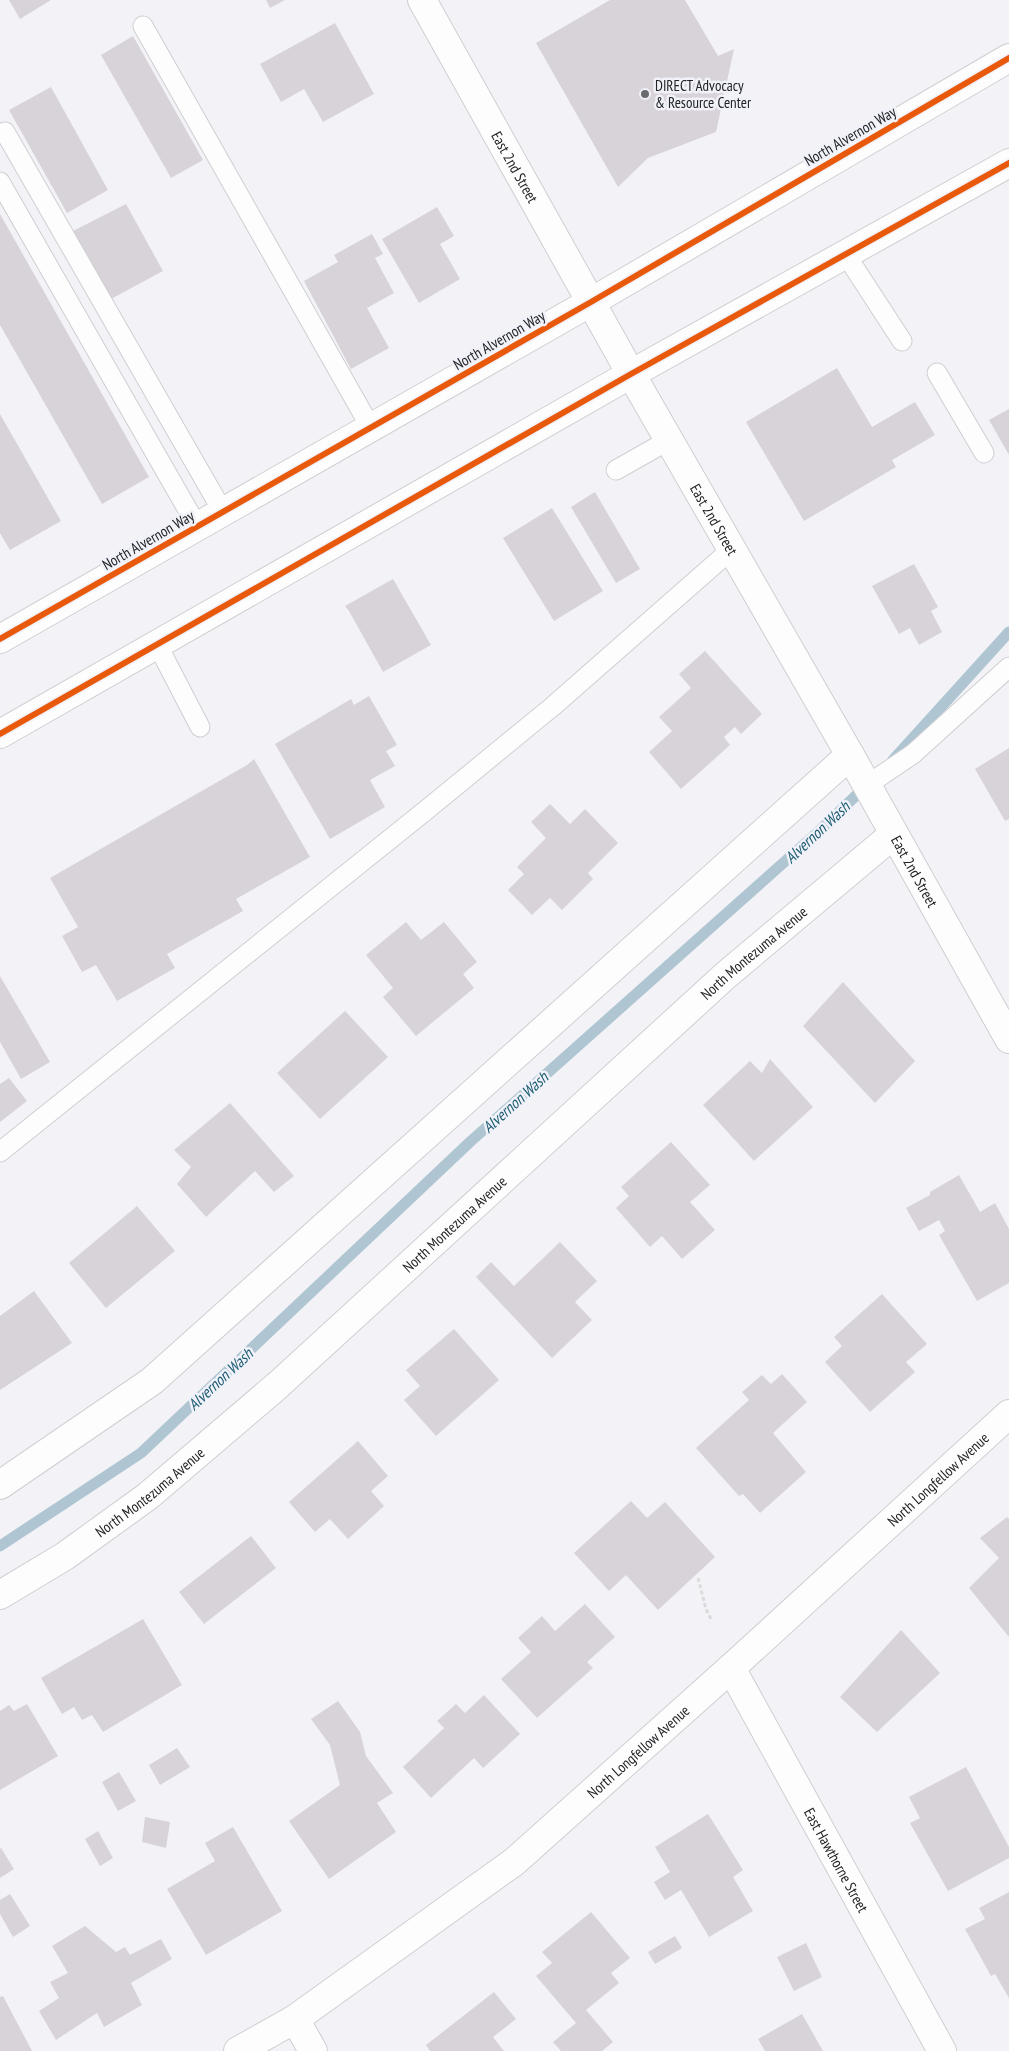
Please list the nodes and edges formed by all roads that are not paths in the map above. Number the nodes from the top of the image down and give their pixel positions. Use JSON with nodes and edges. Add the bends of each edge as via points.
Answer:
{"nodes":[{"id":1,"x":422,"y":0,"type":"edge"},
{"id":2,"x":143,"y":26,"type":"dead end"},
{"id":3,"x":1009,"y":58,"type":"edge"},
{"id":4,"x":5,"y":132,"type":"dead end"},
{"id":5,"x":1009,"y":163,"type":"edge"},
{"id":6,"x":0,"y":182,"type":"edge"},
{"id":7,"x":846,"y":255,"type":"junction"},
{"id":8,"x":591,"y":302,"type":"junction"},
{"id":9,"x":902,"y":341,"type":"dead end"},
{"id":10,"x":937,"y":373,"type":"dead end"},
{"id":11,"x":631,"y":374,"type":"junction"},
{"id":12,"x":371,"y":428,"type":"junction"},
{"id":13,"x":669,"y":440,"type":"junction"},
{"id":14,"x":984,"y":453,"type":"dead end"},
{"id":15,"x":616,"y":470,"type":"dead end"},
{"id":16,"x":223,"y":512,"type":"junction"},
{"id":17,"x":197,"y":526,"type":"junction"},
{"id":18,"x":732,"y":550,"type":"junction"},
{"id":19,"x":0,"y":639,"type":"edge"},
{"id":20,"x":158,"y":644,"type":"junction"},
{"id":21,"x":1009,"y":667,"type":"edge"},
{"id":22,"x":200,"y":727,"type":"dead end"},
{"id":23,"x":0,"y":734,"type":"edge"},
{"id":24,"x":850,"y":755,"type":"junction"},
{"id":25,"x":867,"y":785,"type":"junction"},
{"id":26,"x":894,"y":834,"type":"junction"},
{"id":27,"x":1009,"y":1039,"type":"edge"},
{"id":28,"x":0,"y":1152,"type":"edge"},
{"id":29,"x":1009,"y":1414,"type":"edge"},
{"id":30,"x":0,"y":1485,"type":"edge"},
{"id":31,"x":0,"y":1595,"type":"edge"},
{"id":32,"x":731,"y":1668,"type":"junction"},
{"id":33,"x":295,"y":2019,"type":"junction"},
{"id":34,"x":238,"y":2051,"type":"edge"},
{"id":35,"x":313,"y":2051,"type":"edge"},
{"id":36,"x":942,"y":2051,"type":"edge"}],
"edges":[{"from":1,"to":8,"type":"street","name":"East 2nd Street"},
{"from":2,"to":12,"type":"lane"},
{"from":3,"to":8,"type":"street","name":"North Alvernon Way"},
{"from":4,"to":16,"type":"lane"},
{"from":5,"to":7,"type":"street"},
{"from":6,"to":17,"type":"lane"},
{"from":7,"to":9,"type":"lane"},
{"from":7,"to":11,"type":"street"},
{"from":8,"to":11,"type":"street","name":"East 2nd Street"},
{"from":8,"to":12,"type":"street","name":"North Alvernon Way"},
{"from":10,"to":14,"type":"lane"},
{"from":11,"to":13,"type":"street","name":"East 2nd Street"},
{"from":11,"to":20,"type":"street"},
{"from":12,"to":16,"type":"street","name":"North Alvernon Way"},
{"from":13,"to":15,"type":"lane"},
{"from":13,"to":18,"type":"street","name":"East 2nd Street"},
{"from":16,"to":17,"type":"street","name":"North Alvernon Way"},
{"from":17,"to":19,"type":"street","name":"North Alvernon Way"},
{"from":18,"to":24,"type":"street","name":"East 2nd Street"},
{"from":18,"to":28,"type":"lane","via":[[552,707],[433,805]]},
{"from":20,"to":22,"type":"lane"},
{"from":20,"to":23,"type":"street"},
{"from":21,"to":25,"type":"lane","via":[[913,754]]},
{"from":24,"to":25,"type":"street","name":"East 2nd Street"},
{"from":24,"to":30,"type":"street","via":[[152,1381]]},
{"from":25,"to":26,"type":"street","name":"East 2nd Street"},
{"from":26,"to":27,"type":"street","name":"East 2nd Street"},
{"from":26,"to":31,"type":"street","name":"North Montezuma Avenue","via":[[726,975],[292,1372],[148,1496],[66,1556]]},
{"from":29,"to":32,"type":"street","name":"North Longfellow Avenue"},
{"from":32,"to":33,"type":"street","name":"North Longfellow Avenue","via":[[514,1862]]},
{"from":32,"to":36,"type":"street","name":"East Hawthorne Street"},
{"from":33,"to":34,"type":"street","name":"North Longfellow Avenue"},
{"from":33,"to":35,"type":"street"}]}
